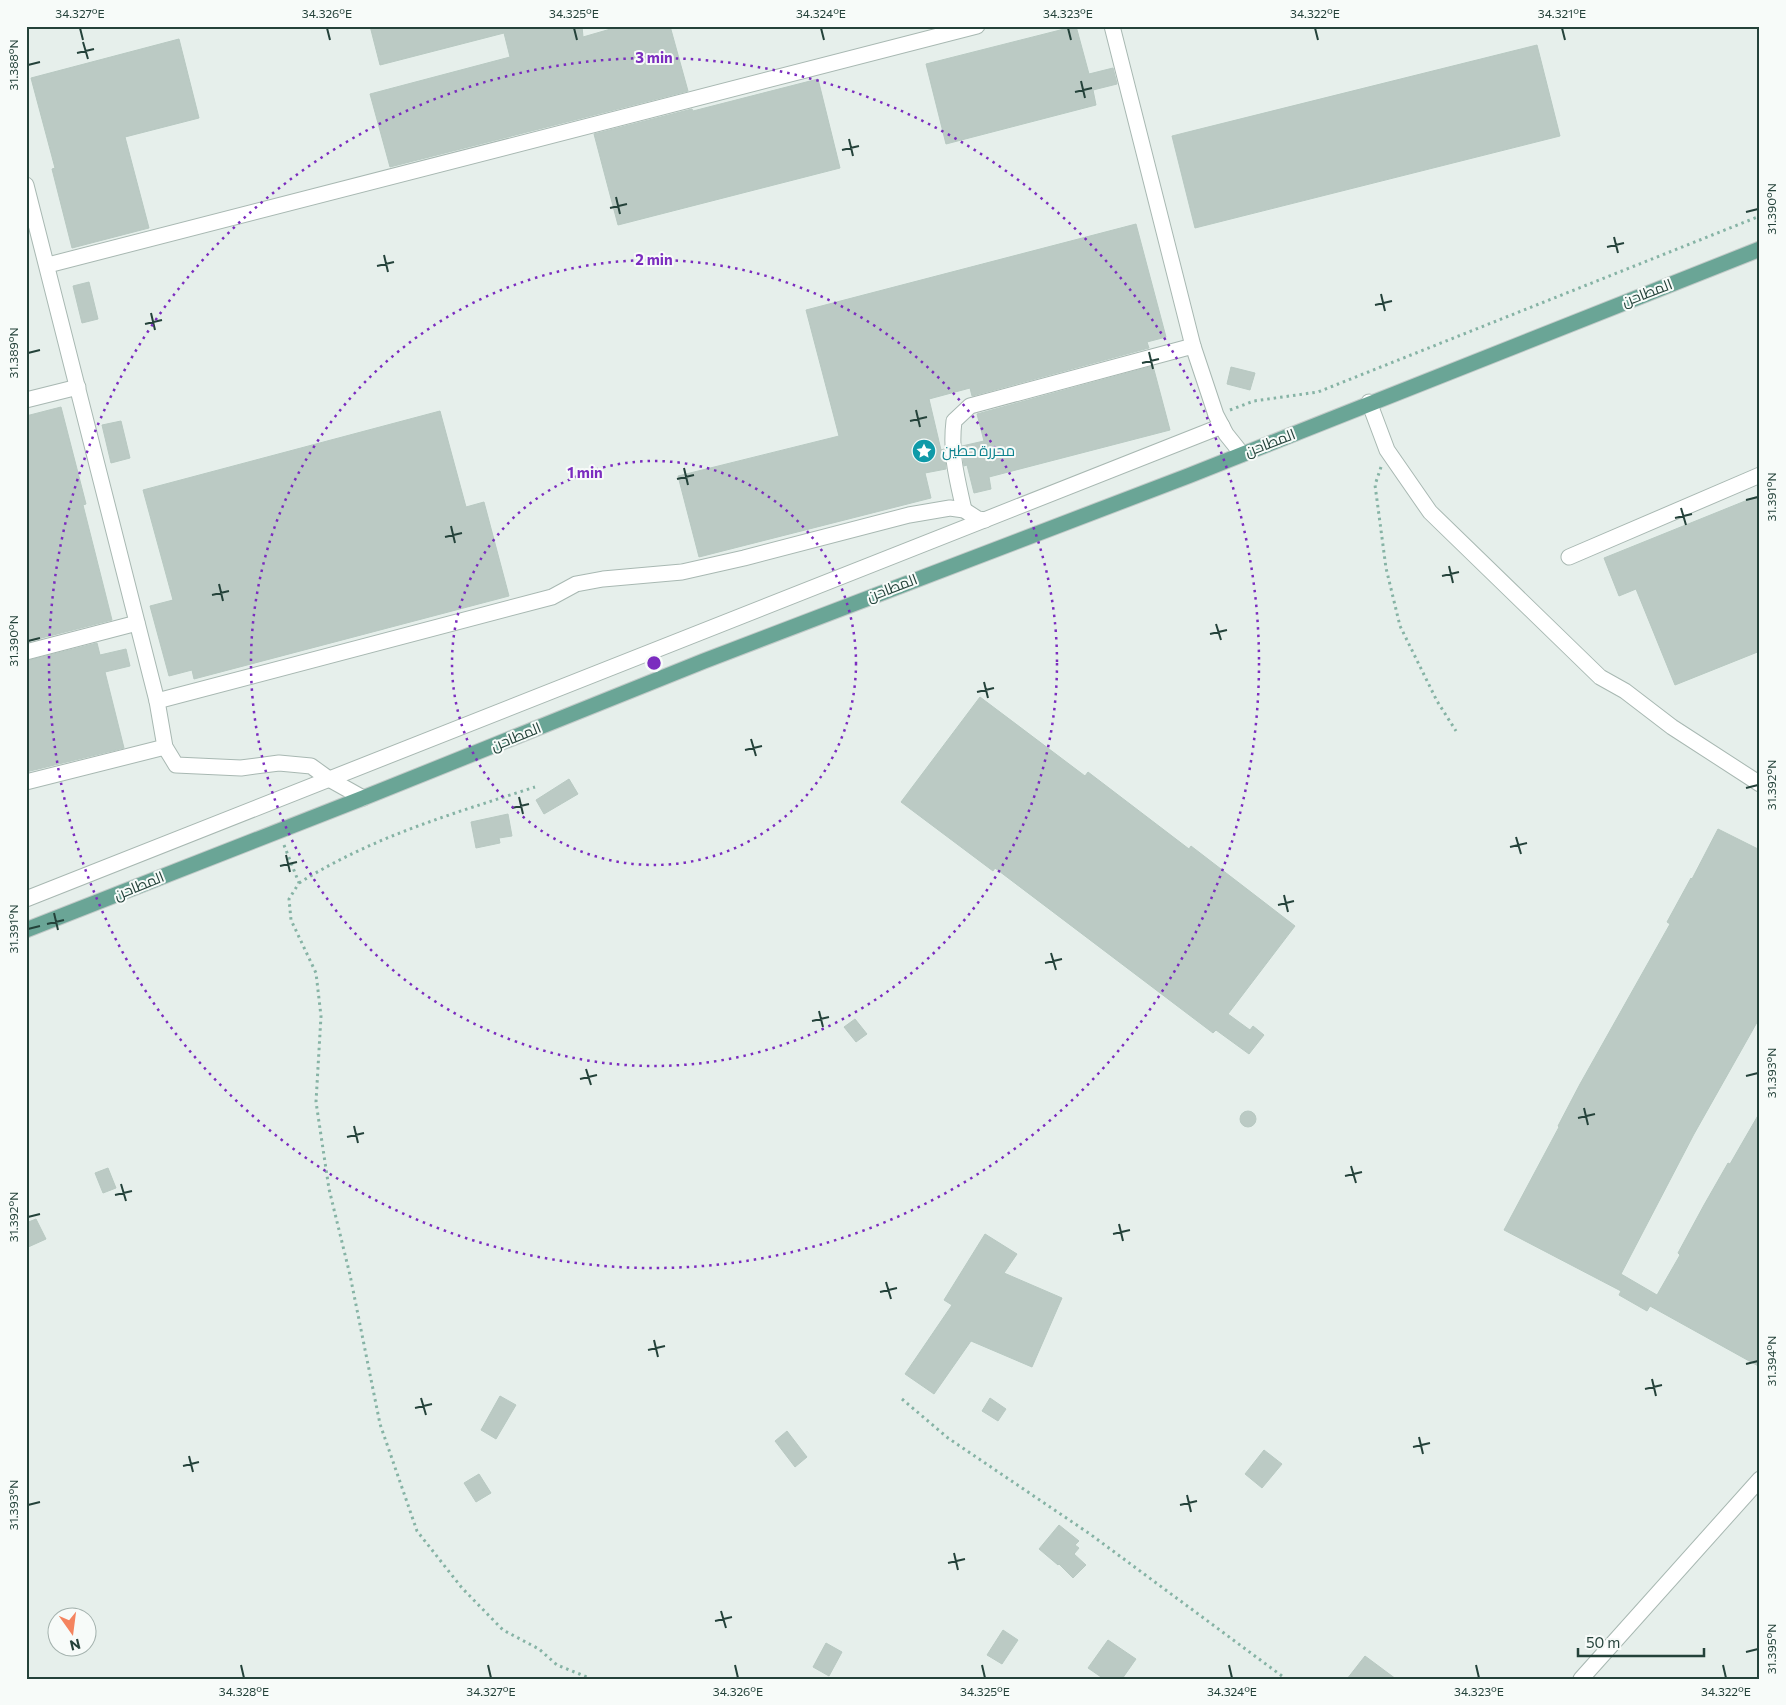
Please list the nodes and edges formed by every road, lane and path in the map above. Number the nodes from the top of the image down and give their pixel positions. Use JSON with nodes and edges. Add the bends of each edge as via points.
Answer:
{"nodes":[{"id":1,"x":978,"y":26,"type":"edge"},
{"id":2,"x":1112,"y":26,"type":"edge"},
{"id":3,"x":26,"y":185,"type":"edge"},
{"id":4,"x":1760,"y":216,"type":"edge"},
{"id":5,"x":1760,"y":249,"type":"edge"},
{"id":6,"x":48,"y":265,"type":"junction"},
{"id":7,"x":1193,"y":346,"type":"junction"},
{"id":8,"x":78,"y":387,"type":"junction"},
{"id":9,"x":26,"y":400,"type":"edge"},
{"id":10,"x":1369,"y":402,"type":"junction"},
{"id":11,"x":1219,"y":421,"type":"junction"},
{"id":12,"x":1387,"y":450,"type":"junction"},
{"id":13,"x":1242,"y":454,"type":"junction"},
{"id":14,"x":1760,"y":475,"type":"edge"},
{"id":15,"x":964,"y":510,"type":"junction"},
{"id":16,"x":985,"y":520,"type":"junction"},
{"id":17,"x":1569,"y":558,"type":"dead end"},
{"id":18,"x":137,"y":623,"type":"junction"},
{"id":19,"x":26,"y":652,"type":"edge"},
{"id":20,"x":157,"y":700,"type":"junction"},
{"id":21,"x":1456,"y":731,"type":"dead end"},
{"id":22,"x":165,"y":747,"type":"junction"},
{"id":23,"x":329,"y":779,"type":"junction"},
{"id":24,"x":26,"y":782,"type":"edge"},
{"id":25,"x":1760,"y":784,"type":"edge"},
{"id":26,"x":535,"y":787,"type":"dead end"},
{"id":27,"x":363,"y":798,"type":"junction"},
{"id":28,"x":278,"y":830,"type":"junction"},
{"id":29,"x":299,"y":883,"type":"junction"},
{"id":30,"x":26,"y":900,"type":"edge"},
{"id":31,"x":26,"y":930,"type":"edge"},
{"id":32,"x":902,"y":1399,"type":"dead end"},
{"id":33,"x":1760,"y":1480,"type":"edge"},
{"id":34,"x":592,"y":1679,"type":"edge"},
{"id":35,"x":1286,"y":1679,"type":"edge"},
{"id":36,"x":1581,"y":1679,"type":"edge"}],
"edges":[{"from":1,"to":6,"type":"street"},
{"from":2,"to":7,"type":"street"},
{"from":3,"to":6,"type":"street"},
{"from":4,"to":11,"type":"path","via":[[1318,392],[1254,401]]},
{"from":5,"to":10,"type":"main road","name":"المطاحن"},
{"from":6,"to":8,"type":"street"},
{"from":7,"to":11,"type":"street"},
{"from":7,"to":15,"type":"street","via":[[970,406],[954,421],[952,443]]},
{"from":8,"to":9,"type":"street"},
{"from":8,"to":18,"type":"street"},
{"from":10,"to":12,"type":"street"},
{"from":10,"to":13,"type":"main road","name":"المطاحن"},
{"from":11,"to":13,"type":"street"},
{"from":11,"to":16,"type":"street"},
{"from":12,"to":21,"type":"path","via":[[1374,485],[1386,568],[1400,626],[1437,701]]},
{"from":12,"to":25,"type":"street","via":[[1430,512],[1600,676]]},
{"from":13,"to":27,"type":"main road","name":"المطاحن","via":[[704,660]]},
{"from":14,"to":17,"type":"street"},
{"from":15,"to":16,"type":"street"},
{"from":15,"to":20,"type":"street","via":[[950,508],[909,515],[682,572],[576,584],[552,598]]},
{"from":16,"to":23,"type":"street"},
{"from":18,"to":19,"type":"street"},
{"from":18,"to":20,"type":"street"},
{"from":20,"to":22,"type":"street"},
{"from":22,"to":23,"type":"street","via":[[176,765],[241,768],[279,764],[311,766]]},
{"from":22,"to":24,"type":"street"},
{"from":23,"to":27,"type":"street"},
{"from":23,"to":30,"type":"street"},
{"from":26,"to":29,"type":"path","via":[[383,838],[340,858]]},
{"from":27,"to":28,"type":"main road","name":"المطاحن"},
{"from":28,"to":29,"type":"path"},
{"from":28,"to":31,"type":"main road","name":"المطاحن"},
{"from":29,"to":34,"type":"path","via":[[289,899],[291,920],[316,973],[321,1016],[316,1102],[329,1189],[380,1424],[417,1531],[462,1588],[503,1630],[539,1649],[557,1665]]},
{"from":32,"to":35,"type":"path","via":[[948,1438],[1090,1534]]},
{"from":33,"to":36,"type":"street"}]}
